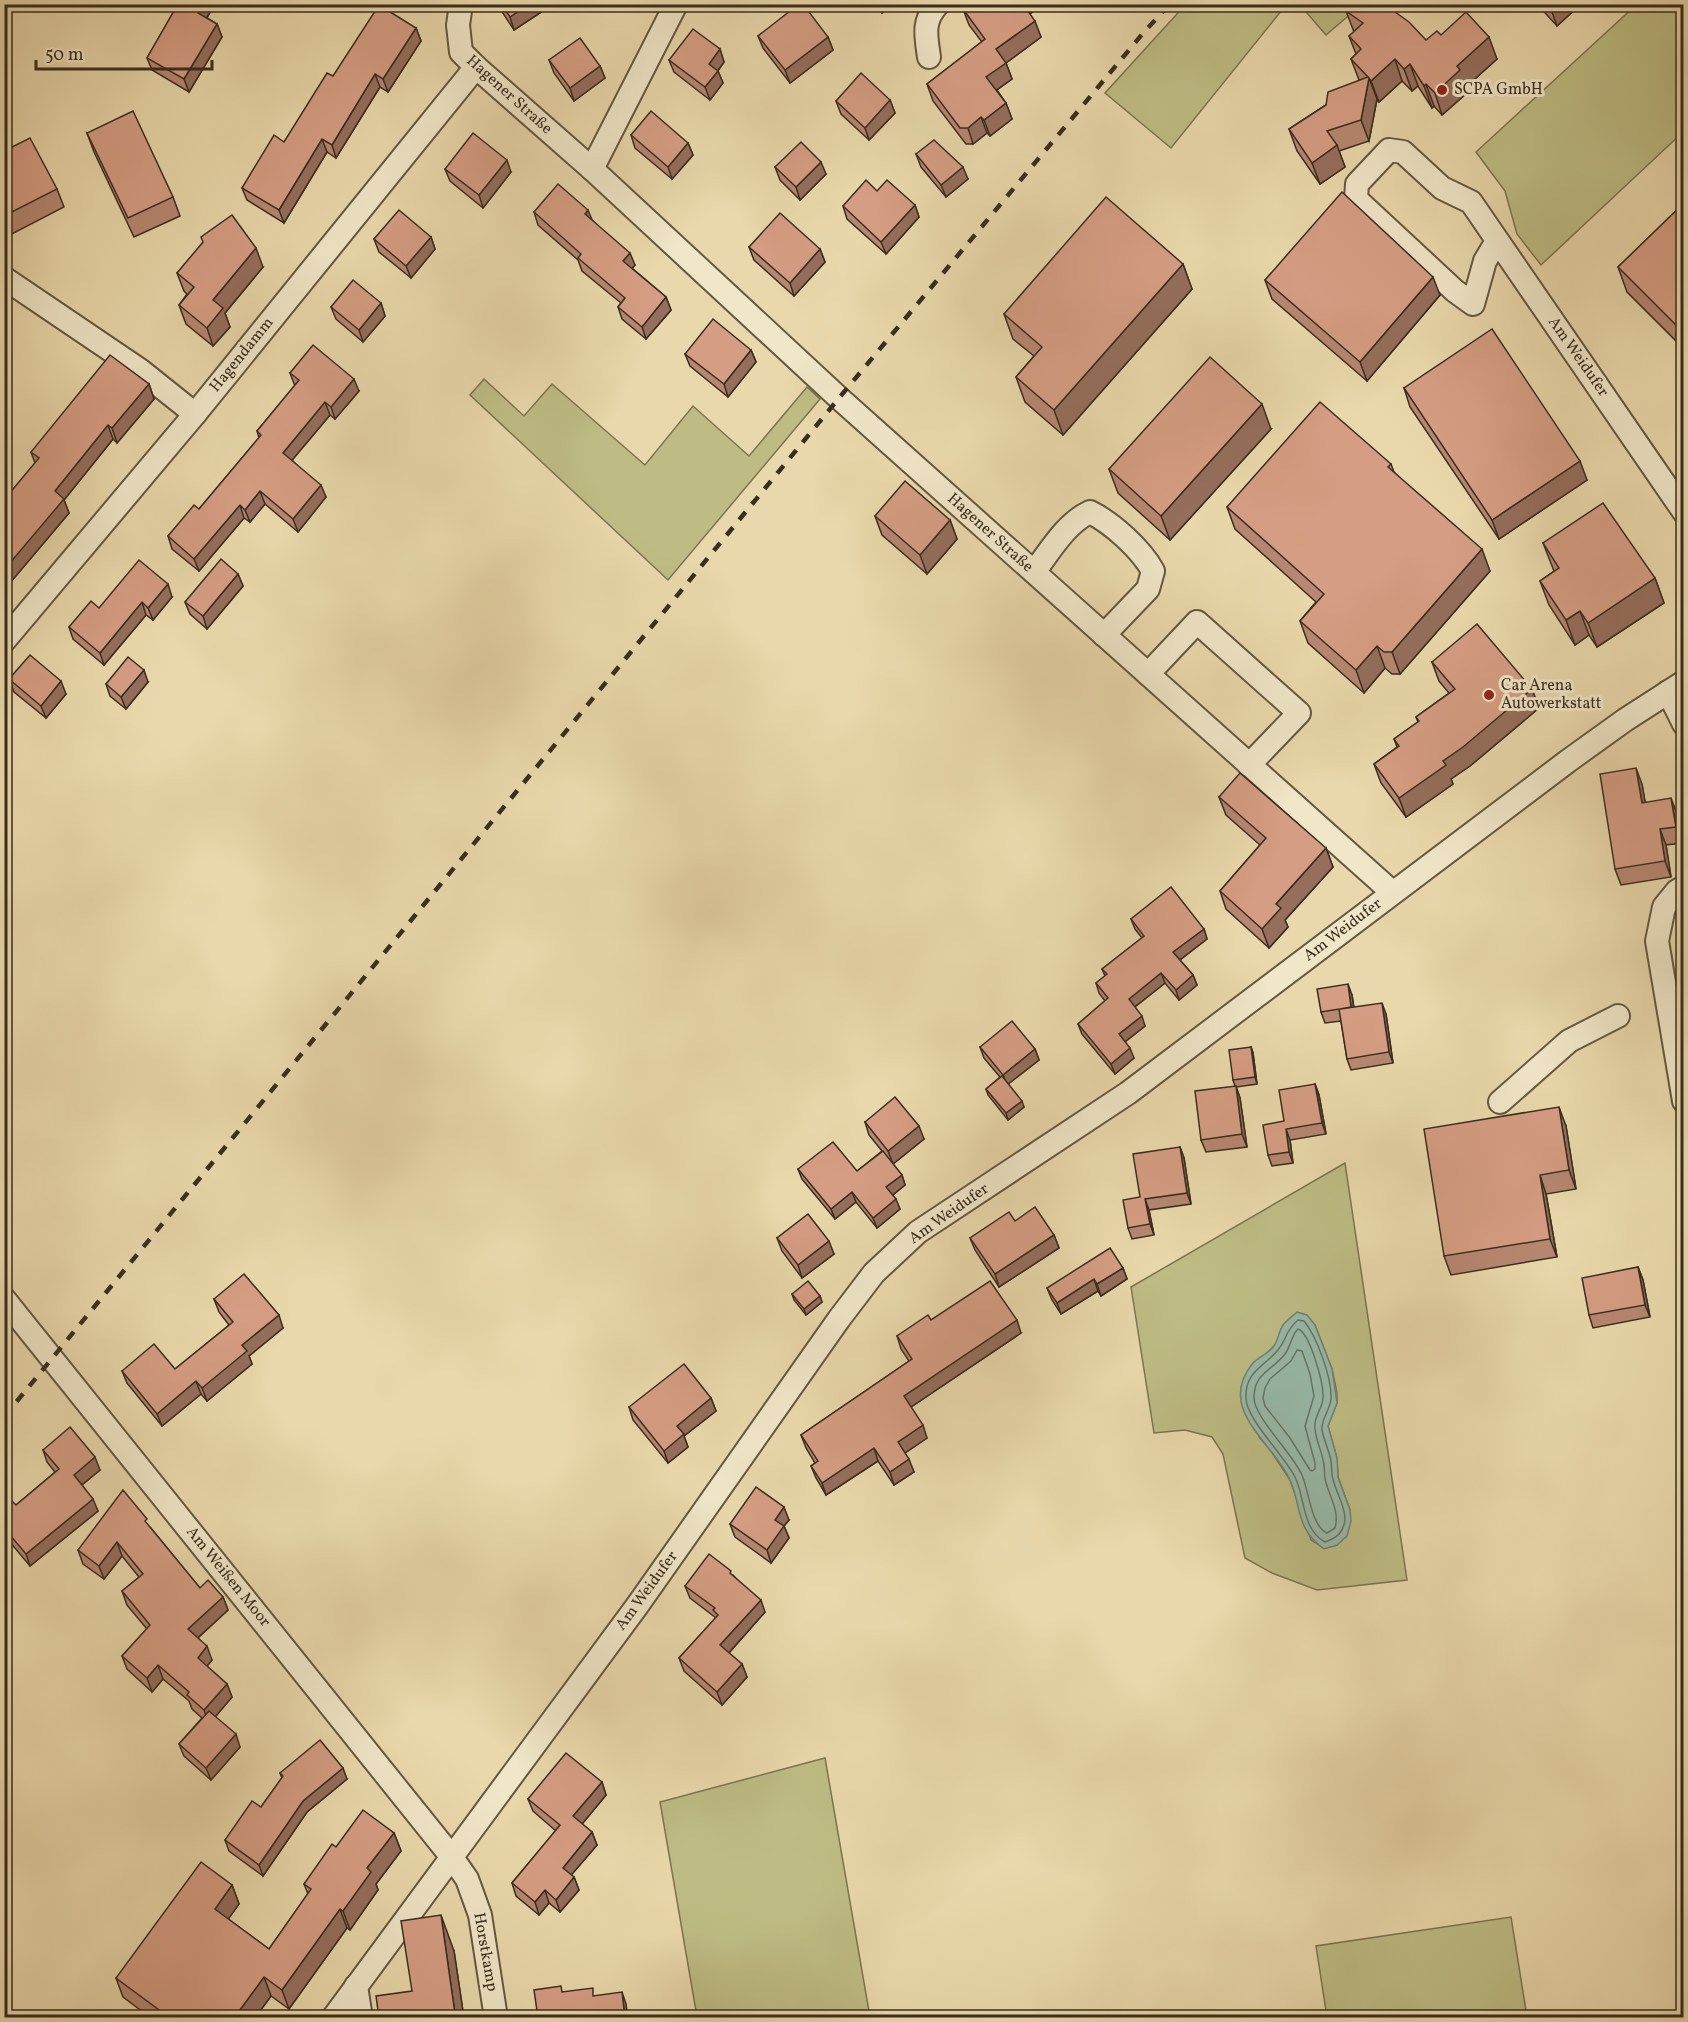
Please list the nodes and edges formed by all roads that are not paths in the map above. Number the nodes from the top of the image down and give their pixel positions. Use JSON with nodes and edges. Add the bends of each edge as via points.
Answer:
{"nodes":[{"id":1,"x":461,"y":4,"type":"edge"},
{"id":2,"x":676,"y":4,"type":"edge"},
{"id":3,"x":938,"y":4,"type":"edge"},
{"id":4,"x":929,"y":57,"type":"dead end"},
{"id":5,"x":476,"y":67,"type":"junction"},
{"id":6,"x":592,"y":169,"type":"junction"},
{"id":7,"x":1497,"y":241,"type":"junction"},
{"id":8,"x":4,"y":278,"type":"edge"},
{"id":9,"x":195,"y":414,"type":"junction"},
{"id":10,"x":1683,"y":512,"type":"edge"},
{"id":11,"x":1034,"y":573,"type":"junction"},
{"id":12,"x":1104,"y":635,"type":"junction"},
{"id":13,"x":4,"y":641,"type":"edge"},
{"id":14,"x":1148,"y":674,"type":"junction"},
{"id":15,"x":1676,"y":687,"type":"edge"},
{"id":16,"x":1683,"y":724,"type":"edge"},
{"id":17,"x":1249,"y":765,"type":"junction"},
{"id":18,"x":1683,"y":887,"type":"edge"},
{"id":19,"x":1392,"y":892,"type":"junction"},
{"id":20,"x":1675,"y":995,"type":"edge"},
{"id":21,"x":1618,"y":1016,"type":"dead end"},
{"id":22,"x":1683,"y":1099,"type":"edge"},
{"id":23,"x":1500,"y":1102,"type":"dead end"},
{"id":24,"x":4,"y":1299,"type":"edge"},
{"id":25,"x":451,"y":1856,"type":"junction"},
{"id":26,"x":356,"y":1986,"type":"junction"},
{"id":27,"x":333,"y":2018,"type":"edge"},
{"id":28,"x":361,"y":2018,"type":"edge"},
{"id":29,"x":496,"y":2018,"type":"edge"}],
"edges":[{"from":1,"to":5,"type":"street","name":"Hagener Straße","via":[[461,52]]},
{"from":2,"to":6,"type":"street"},
{"from":3,"to":4,"type":"street","via":[[924,29]]},
{"from":5,"to":6,"type":"street","name":"Hagener Straße"},
{"from":5,"to":9,"type":"street","name":"Hagendamm"},
{"from":6,"to":11,"type":"street","name":"Hagener Straße","via":[[838,398]]},
{"from":7,"to":7,"type":"street","name":"Am Weidufer","via":[[1471,202],[1442,188],[1403,152],[1389,150],[1357,184],[1356,199],[1473,304],[1485,261]]},
{"from":7,"to":10,"type":"street","name":"Am Weidufer"},
{"from":8,"to":9,"type":"street","via":[[140,370]]},
{"from":9,"to":13,"type":"street","name":"Hagendamm"},
{"from":11,"to":12,"type":"street","name":"Hagener Straße"},
{"from":11,"to":12,"type":"street","via":[[1080,517],[1090,512],[1104,519],[1146,559],[1153,572],[1148,589]]},
{"from":12,"to":14,"type":"street","name":"Hagener Straße"},
{"from":14,"to":17,"type":"street","name":"Hagener Straße"},
{"from":14,"to":17,"type":"street","via":[[1197,622],[1299,713]]},
{"from":15,"to":16,"type":"street"},
{"from":15,"to":19,"type":"street","name":"Am Weidufer","via":[[1568,761]]},
{"from":17,"to":19,"type":"street","name":"Hagener Straße"},
{"from":18,"to":20,"type":"street","via":[[1664,907],[1657,941]]},
{"from":19,"to":25,"type":"street","name":"Am Weidufer","via":[[1128,1092],[918,1232],[874,1273],[637,1606]]},
{"from":20,"to":22,"type":"street"},
{"from":21,"to":23,"type":"street","via":[[1569,1041]]},
{"from":24,"to":25,"type":"street","name":"Am Weißen Moor"},
{"from":25,"to":26,"type":"street","name":"Am Weidufer"},
{"from":25,"to":29,"type":"street","name":"Horstkamp","via":[[467,1879],[480,1915]]},
{"from":26,"to":27,"type":"street","name":"Am Weidufer"},
{"from":26,"to":28,"type":"street"}]}
